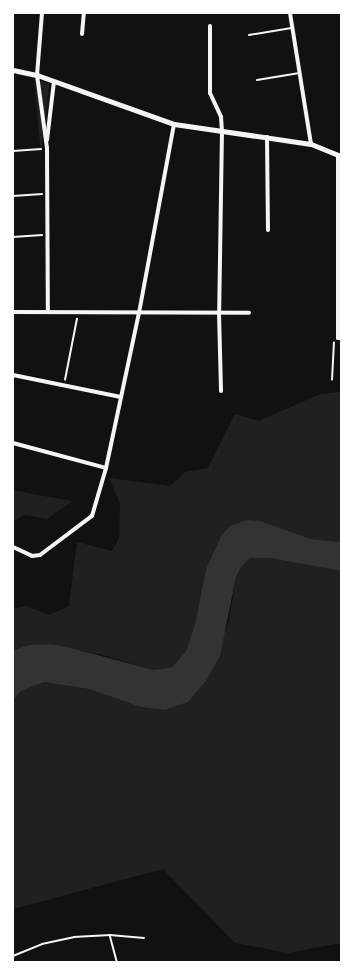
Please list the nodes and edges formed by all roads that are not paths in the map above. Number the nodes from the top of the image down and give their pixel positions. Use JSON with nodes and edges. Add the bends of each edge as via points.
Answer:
{"nodes":[{"id":1,"x":42,"y":13,"type":"edge"},
{"id":2,"x":84,"y":13,"type":"edge"},
{"id":3,"x":290,"y":13,"type":"edge"},
{"id":4,"x":210,"y":26,"type":"dead end"},
{"id":5,"x":292,"y":28,"type":"junction"},
{"id":6,"x":82,"y":34,"type":"dead end"},
{"id":7,"x":249,"y":36,"type":"dead end"},
{"id":8,"x":13,"y":70,"type":"edge"},
{"id":9,"x":300,"y":73,"type":"junction"},
{"id":10,"x":37,"y":74,"type":"junction"},
{"id":11,"x":257,"y":80,"type":"dead end"},
{"id":12,"x":54,"y":81,"type":"junction"},
{"id":13,"x":174,"y":124,"type":"junction"},
{"id":14,"x":222,"y":130,"type":"junction"},
{"id":15,"x":267,"y":136,"type":"junction"},
{"id":16,"x":311,"y":144,"type":"junction"},
{"id":17,"x":47,"y":148,"type":"junction"},
{"id":18,"x":339,"y":155,"type":"edge"},
{"id":19,"x":268,"y":230,"type":"dead end"},
{"id":20,"x":13,"y":312,"type":"edge"},
{"id":21,"x":48,"y":312,"type":"junction"},
{"id":22,"x":139,"y":313,"type":"junction"},
{"id":23,"x":219,"y":313,"type":"junction"},
{"id":24,"x":249,"y":313,"type":"dead end"},
{"id":25,"x":340,"y":338,"type":"edge"},
{"id":26,"x":13,"y":375,"type":"edge"},
{"id":27,"x":221,"y":391,"type":"dead end"},
{"id":28,"x":120,"y":397,"type":"junction"},
{"id":29,"x":13,"y":443,"type":"edge"},
{"id":30,"x":106,"y":468,"type":"junction"},
{"id":31,"x":13,"y":547,"type":"edge"}],
"edges":[{"from":1,"to":10,"type":"street"},
{"from":2,"to":6,"type":"street"},
{"from":3,"to":5,"type":"street"},
{"from":4,"to":14,"type":"street","via":[[210,93],[221,117]]},
{"from":5,"to":7,"type":"lane"},
{"from":5,"to":9,"type":"street"},
{"from":8,"to":10,"type":"street"},
{"from":9,"to":11,"type":"lane"},
{"from":9,"to":16,"type":"street"},
{"from":10,"to":12,"type":"street"},
{"from":10,"to":17,"type":"street"},
{"from":12,"to":13,"type":"street"},
{"from":12,"to":17,"type":"street"},
{"from":13,"to":14,"type":"street"},
{"from":13,"to":22,"type":"street"},
{"from":14,"to":15,"type":"street"},
{"from":14,"to":23,"type":"street"},
{"from":15,"to":16,"type":"street"},
{"from":15,"to":19,"type":"street"},
{"from":16,"to":18,"type":"street"},
{"from":17,"to":21,"type":"street"},
{"from":18,"to":25,"type":"street"},
{"from":20,"to":21,"type":"street"},
{"from":21,"to":22,"type":"street"},
{"from":22,"to":23,"type":"street"},
{"from":22,"to":28,"type":"street"},
{"from":23,"to":24,"type":"street"},
{"from":23,"to":27,"type":"street"},
{"from":26,"to":28,"type":"street"},
{"from":28,"to":30,"type":"street"},
{"from":29,"to":30,"type":"street"},
{"from":30,"to":31,"type":"street","via":[[92,516],[40,555],[32,556]]}]}
